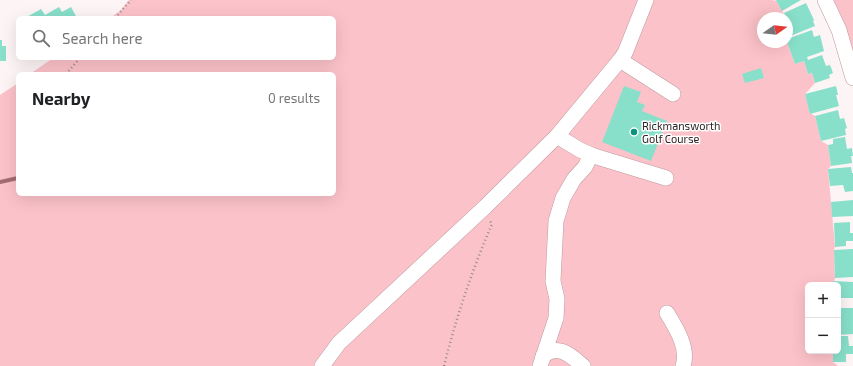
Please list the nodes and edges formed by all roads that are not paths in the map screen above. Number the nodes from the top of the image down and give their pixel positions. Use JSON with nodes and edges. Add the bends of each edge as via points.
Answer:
{"nodes":[{"id":1,"x":646,"y":0,"type":"edge"},
{"id":2,"x":825,"y":0,"type":"edge"},
{"id":3,"x":619,"y":69,"type":"junction"},
{"id":4,"x":853,"y":78,"type":"edge"},
{"id":5,"x":673,"y":94,"type":"dead end"},
{"id":6,"x":557,"y":136,"type":"junction"},
{"id":7,"x":591,"y":155,"type":"junction"},
{"id":8,"x":666,"y":178,"type":"dead end"},
{"id":9,"x":667,"y":313,"type":"dead end"},
{"id":10,"x":542,"y":361,"type":"edge"},
{"id":11,"x":322,"y":366,"type":"edge"},
{"id":12,"x":583,"y":366,"type":"edge"},
{"id":13,"x":683,"y":366,"type":"edge"}],
"edges":[{"from":1,"to":3,"type":"street"},
{"from":2,"to":4,"type":"street","via":[[839,30]]},
{"from":3,"to":5,"type":"street"},
{"from":3,"to":6,"type":"street"},
{"from":6,"to":7,"type":"street"},
{"from":6,"to":11,"type":"street","via":[[485,208],[338,343]]},
{"from":7,"to":8,"type":"street"},
{"from":7,"to":10,"type":"street","via":[[563,198],[556,220],[553,281],[557,299],[556,318]]},
{"from":9,"to":13,"type":"street","via":[[683,345]]},
{"from":10,"to":12,"type":"street","via":[[552,350],[558,350],[566,352]]}]}
